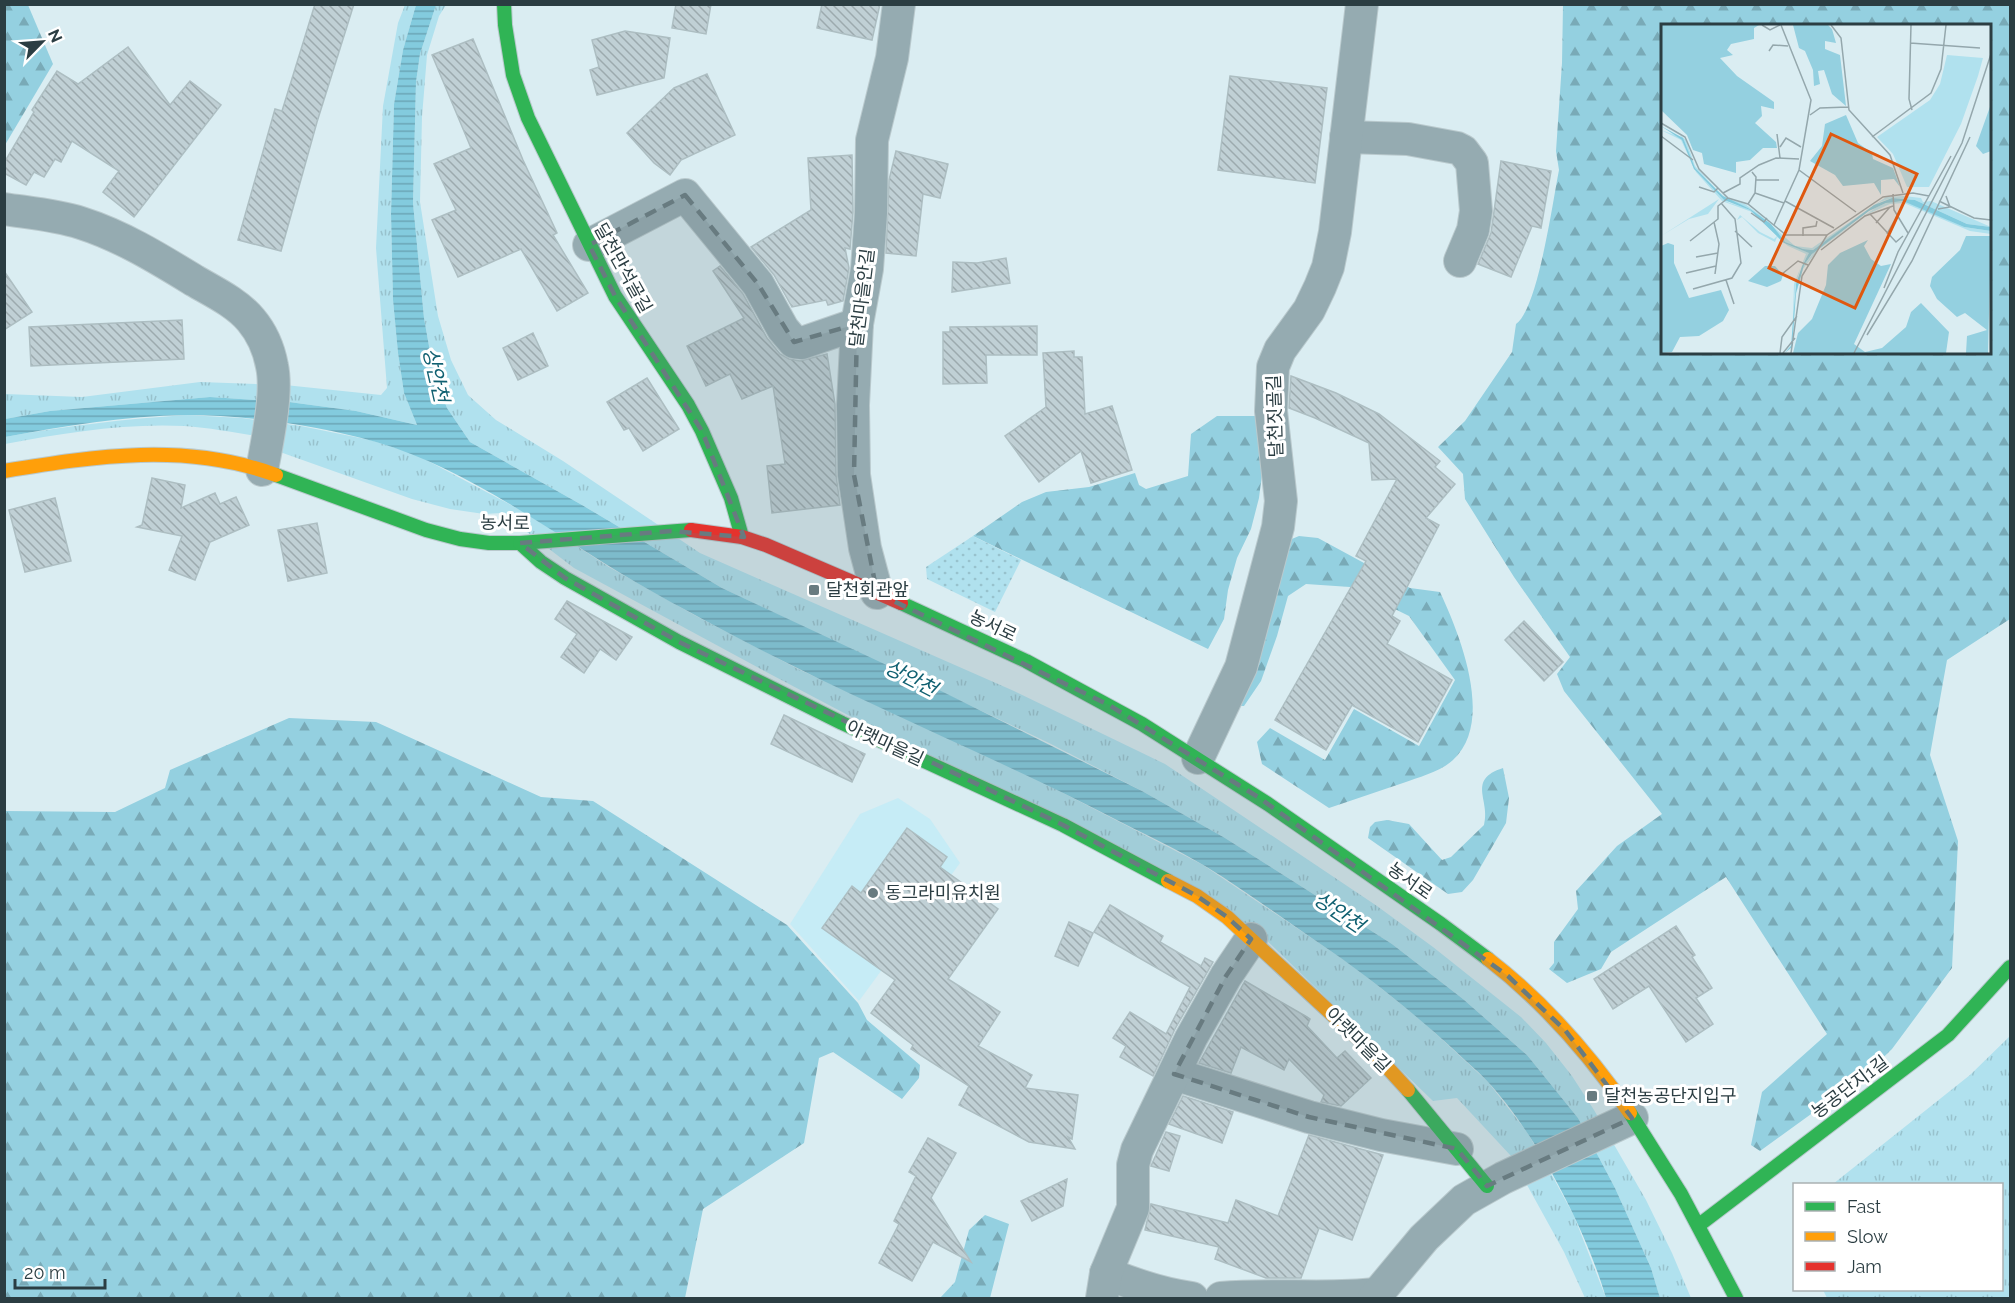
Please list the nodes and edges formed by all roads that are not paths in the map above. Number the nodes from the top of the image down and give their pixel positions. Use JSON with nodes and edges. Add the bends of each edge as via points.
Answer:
{"nodes":[{"id":1,"x":504,"y":4,"type":"edge"},
{"id":2,"x":899,"y":4,"type":"edge"},
{"id":3,"x":1362,"y":4,"type":"edge"},
{"id":4,"x":1346,"y":137,"type":"junction"},
{"id":5,"x":4,"y":209,"type":"edge"},
{"id":6,"x":589,"y":245,"type":"junction"},
{"id":7,"x":1460,"y":261,"type":"dead end"},
{"id":8,"x":857,"y":324,"type":"junction"},
{"id":9,"x":265,"y":456,"type":"junction"},
{"id":10,"x":4,"y":471,"type":"edge"},
{"id":11,"x":742,"y":537,"type":"junction"},
{"id":12,"x":520,"y":543,"type":"junction"},
{"id":13,"x":877,"y":593,"type":"junction"},
{"id":14,"x":1198,"y":758,"type":"junction"},
{"id":15,"x":1251,"y":939,"type":"junction"},
{"id":16,"x":2010,"y":967,"type":"edge"},
{"id":17,"x":1174,"y":1074,"type":"junction"},
{"id":18,"x":1620,"y":1124,"type":"junction"},
{"id":19,"x":1457,"y":1149,"type":"junction"},
{"id":20,"x":1495,"y":1182,"type":"junction"},
{"id":21,"x":1699,"y":1225,"type":"junction"},
{"id":22,"x":1104,"y":1286,"type":"edge"},
{"id":23,"x":1375,"y":1297,"type":"edge"},
{"id":24,"x":1192,"y":1299,"type":"edge"},
{"id":25,"x":1221,"y":1299,"type":"edge"},
{"id":26,"x":1736,"y":1299,"type":"edge"}],
"edges":[{"from":1,"to":6,"type":"street","name":"달천만석골길","via":[[513,75],[524,107]]},
{"from":2,"to":8,"type":"street","name":"달천마을안길","via":[[892,58],[872,140],[867,269]]},
{"from":3,"to":4,"type":"street","name":"달천짓골길"},
{"from":4,"to":7,"type":"street","via":[[1408,139],[1463,151],[1472,163],[1476,211]]},
{"from":4,"to":14,"type":"street","name":"달천짓골길","via":[[1328,267],[1309,310],[1280,350],[1273,367],[1272,411],[1281,501],[1278,527],[1241,667]]},
{"from":5,"to":9,"type":"street","via":[[81,223],[119,238],[218,295],[250,319],[259,331],[274,384]]},
{"from":6,"to":8,"type":"street","via":[[685,195],[758,284],[783,330],[794,342],[802,343]]},
{"from":6,"to":11,"type":"street","name":"달천만석골길","via":[[615,296],[702,431],[731,498]]},
{"from":8,"to":13,"type":"street","name":"달천마을안길","via":[[854,476],[865,548]]},
{"from":9,"to":10,"type":"street","name":"농서로","via":[[228,461],[172,453],[86,458]]},
{"from":9,"to":12,"type":"street","name":"농서로","via":[[426,530],[460,539]]},
{"from":11,"to":12,"type":"street","name":"농서로","via":[[693,530]]},
{"from":11,"to":13,"type":"street","name":"농서로"},
{"from":12,"to":15,"type":"street","name":"아랫마을길","via":[[565,578],[679,642],[822,714],[1063,825],[1197,896]]},
{"from":13,"to":14,"type":"street","name":"농서로","via":[[1067,683]]},
{"from":14,"to":18,"type":"street","name":"농서로","via":[[1432,918],[1508,976],[1591,1059]]},
{"from":15,"to":17,"type":"street","via":[[1226,976]]},
{"from":15,"to":19,"type":"street","name":"아랫마을길","via":[[1376,1055]]},
{"from":16,"to":21,"type":"street","name":"농공단지1길","via":[[1948,1035]]},
{"from":17,"to":19,"type":"street","via":[[1309,1117]]},
{"from":17,"to":22,"type":"street","via":[[1137,1150],[1133,1208]]},
{"from":18,"to":20,"type":"street"},
{"from":18,"to":21,"type":"street","name":"농서로","via":[[1668,1172]]},
{"from":19,"to":20,"type":"street","name":"아랫마을길"},
{"from":20,"to":23,"type":"street","via":[[1444,1217]]},
{"from":21,"to":26,"type":"street","name":"농서로"},
{"from":22,"to":24,"type":"street","via":[[1141,1287]]},
{"from":23,"to":25,"type":"street"}]}
